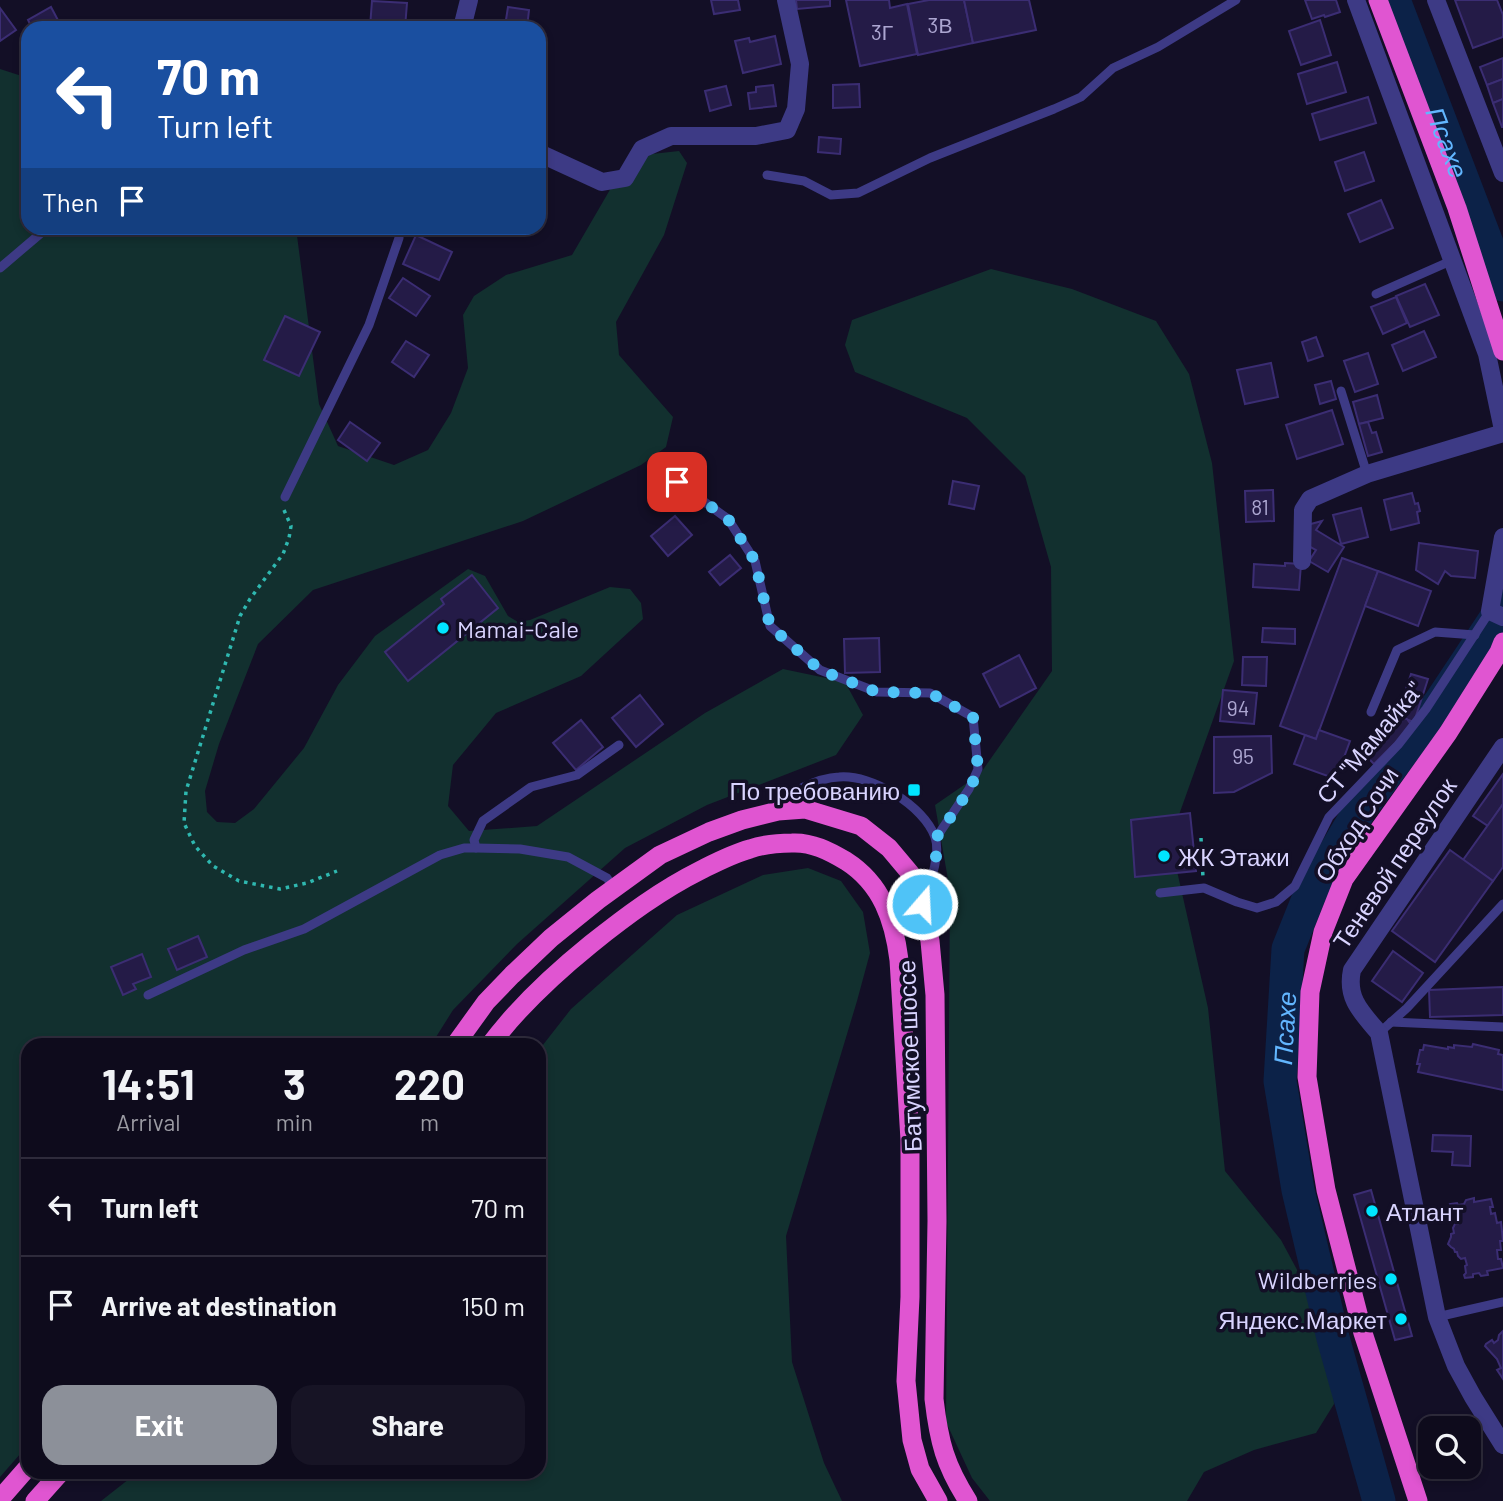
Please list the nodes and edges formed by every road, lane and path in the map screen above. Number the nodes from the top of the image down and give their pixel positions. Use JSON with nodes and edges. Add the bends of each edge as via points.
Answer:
{"nodes":[{"id":1,"x":469,"y":0,"type":"edge"},
{"id":2,"x":786,"y":0,"type":"edge"},
{"id":3,"x":1236,"y":0,"type":"edge"},
{"id":4,"x":1356,"y":0,"type":"edge"},
{"id":5,"x":1378,"y":0,"type":"edge"},
{"id":6,"x":1437,"y":0,"type":"edge"},
{"id":7,"x":464,"y":21,"type":"edge"},
{"id":8,"x":546,"y":156,"type":"edge"},
{"id":9,"x":1503,"y":173,"type":"edge"},
{"id":10,"x":767,"y":175,"type":"dead end"},
{"id":11,"x":39,"y":235,"type":"edge"},
{"id":12,"x":399,"y":235,"type":"edge"},
{"id":13,"x":1453,"y":260,"type":"junction"},
{"id":14,"x":0,"y":268,"type":"edge"},
{"id":15,"x":1376,"y":294,"type":"dead end"},
{"id":16,"x":1503,"y":351,"type":"edge"},
{"id":17,"x":1341,"y":391,"type":"dead end"},
{"id":18,"x":1503,"y":431,"type":"edge"},
{"id":19,"x":1367,"y":474,"type":"junction"},
{"id":20,"x":677,"y":482,"type":"dead end"},
{"id":21,"x":285,"y":497,"type":"joint"},
{"id":22,"x":1503,"y":537,"type":"edge"},
{"id":23,"x":1302,"y":561,"type":"dead end"},
{"id":24,"x":1497,"y":614,"type":"edge"},
{"id":25,"x":1475,"y":635,"type":"junction"},
{"id":26,"x":1503,"y":642,"type":"edge"},
{"id":27,"x":1371,"y":712,"type":"dead end"},
{"id":28,"x":619,"y":744,"type":"dead end"},
{"id":29,"x":1503,"y":747,"type":"edge"},
{"id":30,"x":759,"y":816,"type":"junction"},
{"id":31,"x":936,"y":838,"type":"junction"},
{"id":32,"x":1200,"y":838,"type":"dead end"},
{"id":33,"x":476,"y":848,"type":"junction"},
{"id":34,"x":337,"y":871,"type":"dead end"},
{"id":35,"x":614,"y":888,"type":"junction"},
{"id":36,"x":1204,"y":888,"type":"junction"},
{"id":37,"x":1160,"y":893,"type":"dead end"},
{"id":38,"x":922,"y":904,"type":"junction"},
{"id":39,"x":1503,"y":904,"type":"edge"},
{"id":40,"x":148,"y":995,"type":"dead end"},
{"id":41,"x":1503,"y":1027,"type":"edge"},
{"id":42,"x":1385,"y":1028,"type":"junction"},
{"id":43,"x":460,"y":1038,"type":"edge"},
{"id":44,"x":495,"y":1038,"type":"edge"},
{"id":45,"x":1503,"y":1302,"type":"edge"},
{"id":46,"x":1437,"y":1317,"type":"junction"},
{"id":47,"x":1503,"y":1445,"type":"edge"},
{"id":48,"x":21,"y":1475,"type":"edge"},
{"id":49,"x":55,"y":1479,"type":"edge"},
{"id":50,"x":1416,"y":1495,"type":"edge"},
{"id":51,"x":0,"y":1499,"type":"edge"},
{"id":52,"x":35,"y":1501,"type":"edge"},
{"id":53,"x":939,"y":1501,"type":"edge"},
{"id":54,"x":968,"y":1501,"type":"edge"}],
"edges":[{"from":1,"to":7,"type":"street"},
{"from":2,"to":8,"type":"street","via":[[800,64],[796,109],[787,130],[756,136],[671,136],[642,149],[625,178],[601,183]]},
{"from":3,"to":10,"type":"lane","via":[[1113,68],[1081,97],[930,158],[858,193],[831,195],[804,181]]},
{"from":4,"to":13,"type":"street"},
{"from":5,"to":16,"type":"highway","via":[[1457,208]]},
{"from":6,"to":9,"type":"street"},
{"from":11,"to":14,"type":"lane"},
{"from":12,"to":21,"type":"lane","via":[[369,325]]},
{"from":13,"to":15,"type":"lane"},
{"from":13,"to":18,"type":"street","via":[[1487,354]]},
{"from":17,"to":19,"type":"lane"},
{"from":18,"to":19,"type":"street"},
{"from":19,"to":23,"type":"street","via":[[1310,499],[1303,510]]},
{"from":20,"to":31,"type":"lane","via":[[728,519],[755,561],[770,626],[820,670],[877,692],[930,693],[973,717],[978,769],[970,789]]},
{"from":21,"to":34,"type":"path","via":[[289,538],[284,554],[240,616],[186,790],[184,823],[195,846],[213,866],[239,881],[280,889]]},
{"from":22,"to":24,"type":"street"},
{"from":24,"to":25,"type":"lane","name":"СТ \"Мамайка\""},
{"from":25,"to":27,"type":"lane","via":[[1435,632],[1397,650]]},
{"from":25,"to":36,"type":"lane","name":"СТ \"Мамайка\"","via":[[1398,745],[1329,817],[1295,886],[1276,902],[1257,908]]},
{"from":26,"to":50,"type":"highway","name":"Обход Сочи","via":[[1448,733],[1344,879],[1323,932],[1310,992],[1307,1077],[1326,1191],[1363,1333]]},
{"from":28,"to":33,"type":"lane","via":[[577,775],[531,787],[483,821],[474,840]]},
{"from":29,"to":42,"type":"street","name":"Теневой переулок","via":[[1352,970],[1349,984],[1357,1005]]},
{"from":30,"to":31,"type":"lane","via":[[815,782],[840,776],[865,780],[897,795],[925,820]]},
{"from":30,"to":35,"type":"highway","name":"Батумское шоссе","via":[[660,855]]},
{"from":30,"to":38,"type":"highway","name":"Батумское шоссе","via":[[805,809],[861,826],[889,848],[910,873]]},
{"from":31,"to":38,"type":"lane","via":[[936,859]]},
{"from":32,"to":36,"type":"path"},
{"from":33,"to":35,"type":"lane","via":[[568,857],[607,878]]},
{"from":33,"to":40,"type":"lane","via":[[440,855],[304,929],[244,950]]},
{"from":35,"to":43,"type":"highway","name":"Батумское шоссе","via":[[512,975]]},
{"from":36,"to":37,"type":"lane","name":"СТ \"Мамайка\""},
{"from":38,"to":54,"type":"highway","name":"Батумское шоссе","via":[[935,995],[934,1399],[945,1459]]},
{"from":39,"to":42,"type":"lane"},
{"from":41,"to":42,"type":"lane"},
{"from":42,"to":46,"type":"street","name":"Теневой переулок"},
{"from":44,"to":53,"type":"highway","name":"Батумское шоссе","via":[[556,973],[621,920],[672,885],[727,857],[752,848],[793,843],[830,851],[855,867],[890,914],[899,960],[910,1140],[906,1381],[912,1440],[920,1469]]},
{"from":45,"to":46,"type":"lane"},
{"from":46,"to":47,"type":"street","name":"Теневой переулок","via":[[1456,1366]]},
{"from":48,"to":51,"type":"highway"},
{"from":49,"to":52,"type":"highway"}]}
